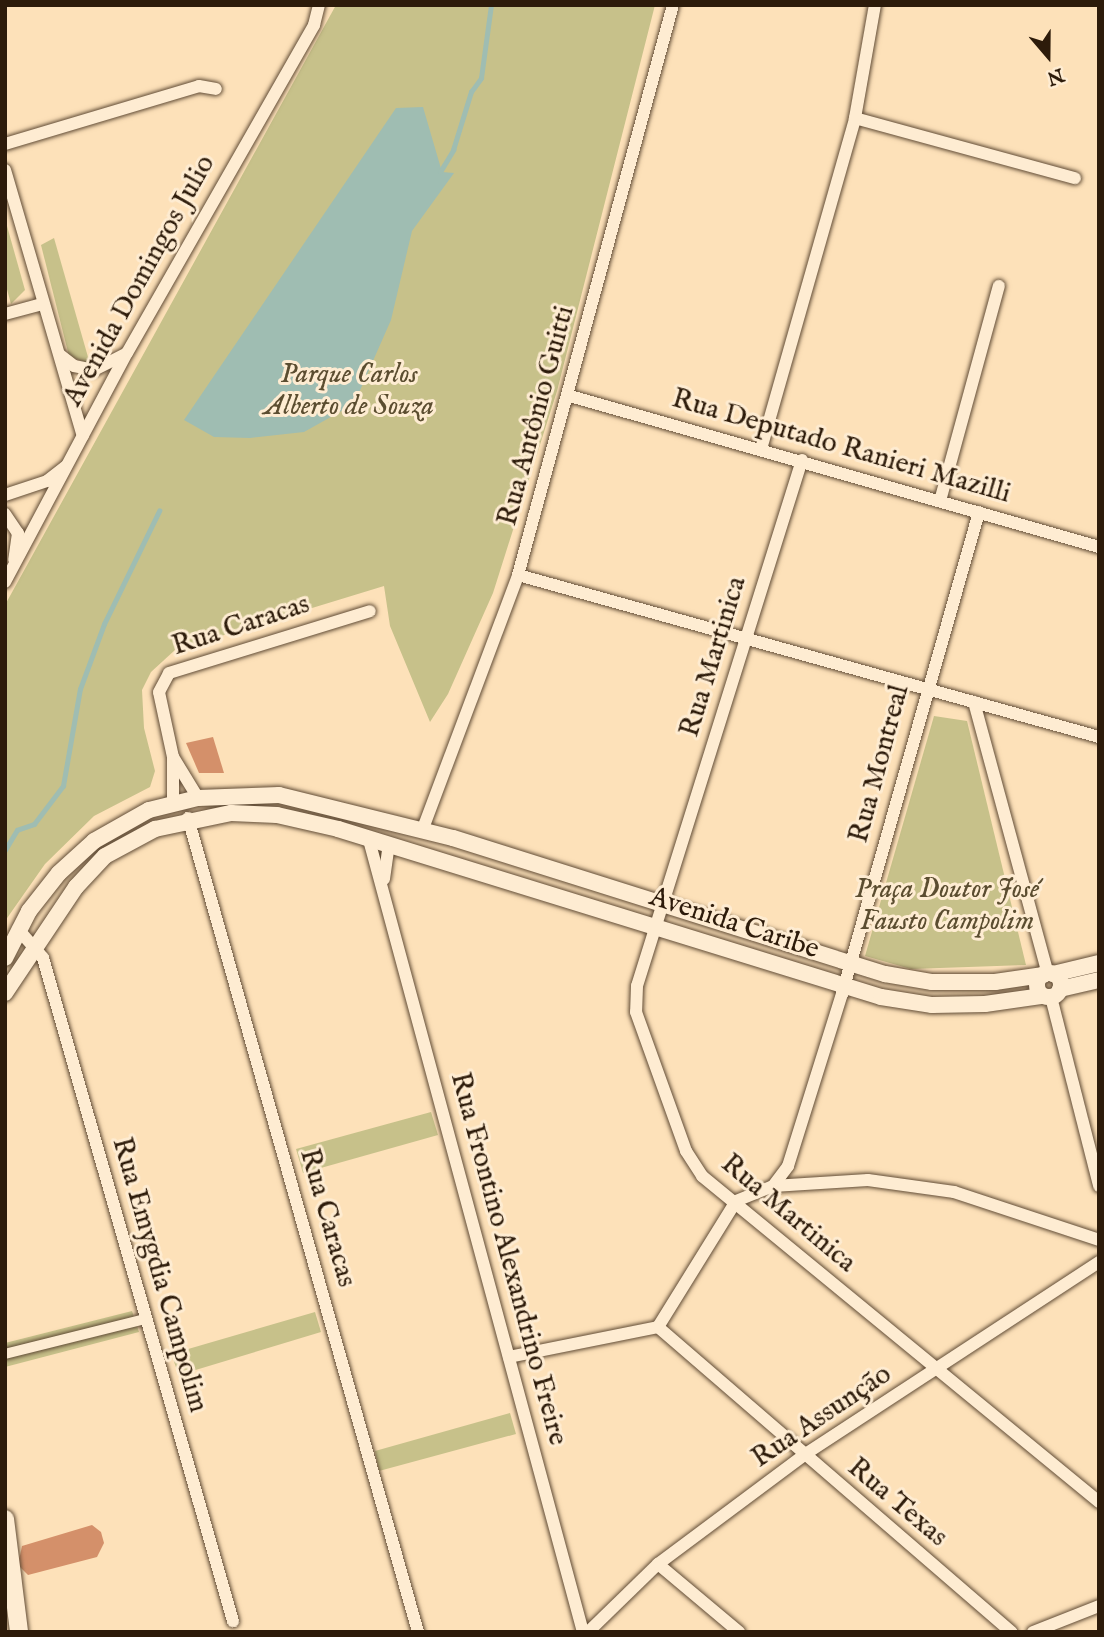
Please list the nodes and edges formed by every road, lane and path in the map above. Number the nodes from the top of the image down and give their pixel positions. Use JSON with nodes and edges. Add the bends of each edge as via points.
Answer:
{"nodes":[{"id":1,"x":319,"y":5,"type":"edge"},
{"id":2,"x":673,"y":5,"type":"edge"},
{"id":3,"x":875,"y":5,"type":"edge"},
{"id":4,"x":216,"y":89,"type":"dead end"},
{"id":5,"x":855,"y":118,"type":"junction"},
{"id":6,"x":5,"y":144,"type":"edge"},
{"id":7,"x":5,"y":170,"type":"edge"},
{"id":8,"x":1075,"y":178,"type":"dead end"},
{"id":9,"x":999,"y":286,"type":"dead end"},
{"id":10,"x":43,"y":304,"type":"junction"},
{"id":11,"x":5,"y":314,"type":"edge"},
{"id":12,"x":127,"y":353,"type":"junction"},
{"id":13,"x":59,"y":354,"type":"junction"},
{"id":14,"x":570,"y":396,"type":"junction"},
{"id":15,"x":83,"y":436,"type":"junction"},
{"id":16,"x":761,"y":449,"type":"junction"},
{"id":17,"x":73,"y":458,"type":"junction"},
{"id":18,"x":802,"y":460,"type":"junction"},
{"id":19,"x":5,"y":495,"type":"edge"},
{"id":20,"x":940,"y":500,"type":"junction"},
{"id":21,"x":979,"y":512,"type":"junction"},
{"id":22,"x":5,"y":514,"type":"edge"},
{"id":23,"x":1099,"y":547,"type":"edge"},
{"id":24,"x":518,"y":575,"type":"junction"},
{"id":25,"x":8,"y":578,"type":"edge"},
{"id":26,"x":370,"y":611,"type":"dead end"},
{"id":27,"x":746,"y":638,"type":"junction"},
{"id":28,"x":926,"y":687,"type":"junction"},
{"id":29,"x":974,"y":702,"type":"junction"},
{"id":30,"x":1099,"y":737,"type":"edge"},
{"id":31,"x":173,"y":757,"type":"junction"},
{"id":32,"x":198,"y":798,"type":"junction"},
{"id":33,"x":173,"y":805,"type":"junction"},
{"id":34,"x":188,"y":818,"type":"junction"},
{"id":35,"x":399,"y":825,"type":"junction"},
{"id":36,"x":423,"y":831,"type":"junction"},
{"id":37,"x":369,"y":840,"type":"junction"},
{"id":38,"x":389,"y":845,"type":"junction"},
{"id":39,"x":416,"y":853,"type":"junction"},
{"id":40,"x":385,"y":898,"type":"junction"},
{"id":41,"x":663,"y":904,"type":"junction"},
{"id":42,"x":656,"y":926,"type":"junction"},
{"id":43,"x":18,"y":929,"type":"junction"},
{"id":44,"x":35,"y":943,"type":"junction"},
{"id":45,"x":5,"y":958,"type":"edge"},
{"id":46,"x":851,"y":963,"type":"junction"},
{"id":47,"x":1099,"y":963,"type":"edge"},
{"id":48,"x":1099,"y":980,"type":"edge"},
{"id":49,"x":1050,"y":984,"type":"junction"},
{"id":50,"x":844,"y":986,"type":"junction"},
{"id":51,"x":5,"y":993,"type":"edge"},
{"id":52,"x":774,"y":1186,"type":"junction"},
{"id":53,"x":1099,"y":1186,"type":"edge"},
{"id":54,"x":736,"y":1200,"type":"junction"},
{"id":55,"x":1099,"y":1242,"type":"edge"},
{"id":56,"x":1099,"y":1252,"type":"edge"},
{"id":57,"x":1099,"y":1262,"type":"edge"},
{"id":58,"x":145,"y":1319,"type":"junction"},
{"id":59,"x":657,"y":1327,"type":"junction"},
{"id":60,"x":5,"y":1354,"type":"edge"},
{"id":61,"x":509,"y":1357,"type":"junction"},
{"id":62,"x":937,"y":1370,"type":"junction"},
{"id":63,"x":804,"y":1455,"type":"junction"},
{"id":64,"x":1099,"y":1502,"type":"edge"},
{"id":65,"x":5,"y":1519,"type":"edge"},
{"id":66,"x":658,"y":1564,"type":"junction"},
{"id":67,"x":1099,"y":1606,"type":"edge"},
{"id":68,"x":233,"y":1621,"type":"dead end"},
{"id":69,"x":19,"y":1632,"type":"edge"},
{"id":70,"x":418,"y":1632,"type":"edge"},
{"id":71,"x":585,"y":1632,"type":"edge"},
{"id":72,"x":739,"y":1632,"type":"edge"},
{"id":73,"x":1011,"y":1632,"type":"edge"},
{"id":74,"x":1033,"y":1632,"type":"edge"}],
"edges":[{"from":1,"to":12,"type":"street","name":"Avenida Domingos Julio","via":[[314,25]]},
{"from":2,"to":14,"type":"street","name":"Rua Antônio Guitti"},
{"from":3,"to":5,"type":"street"},
{"from":4,"to":6,"type":"street","via":[[199,86]]},
{"from":5,"to":8,"type":"street"},
{"from":5,"to":16,"type":"street"},
{"from":7,"to":10,"type":"street"},
{"from":9,"to":20,"type":"street"},
{"from":10,"to":11,"type":"street"},
{"from":10,"to":13,"type":"street"},
{"from":12,"to":13,"type":"street","via":[[94,370],[74,366]]},
{"from":12,"to":15,"type":"street","name":"Avenida Domingos Julio"},
{"from":13,"to":15,"type":"street"},
{"from":14,"to":16,"type":"street","name":"Rua Deputado Ranieri Mazilli"},
{"from":14,"to":24,"type":"street","name":"Rua Antônio Guitti"},
{"from":15,"to":17,"type":"street","name":"Avenida Domingos Julio"},
{"from":16,"to":18,"type":"street","name":"Rua Deputado Ranieri Mazilli"},
{"from":17,"to":19,"type":"street","via":[[47,481]]},
{"from":17,"to":25,"type":"street","name":"Avenida Domingos Julio"},
{"from":18,"to":20,"type":"street","name":"Rua Deputado Ranieri Mazilli"},
{"from":18,"to":27,"type":"street","name":"Rua Martinica"},
{"from":20,"to":21,"type":"street","name":"Rua Deputado Ranieri Mazilli"},
{"from":21,"to":23,"type":"street","name":"Rua Deputado Ranieri Mazilli"},
{"from":21,"to":28,"type":"street","name":"Rua Montreal"},
{"from":22,"to":25,"type":"street","via":[[18,533]]},
{"from":24,"to":27,"type":"street"},
{"from":24,"to":36,"type":"street","name":"Rua Antônio Guitti"},
{"from":26,"to":31,"type":"street","name":"Rua Caracas","via":[[169,673],[159,692]]},
{"from":27,"to":28,"type":"street"},
{"from":27,"to":41,"type":"street","name":"Rua Martinica"},
{"from":28,"to":29,"type":"street"},
{"from":28,"to":46,"type":"street","name":"Rua Montreal"},
{"from":29,"to":30,"type":"street"},
{"from":29,"to":49,"type":"street"},
{"from":31,"to":32,"type":"street","name":"Rua Caracas"},
{"from":31,"to":33,"type":"street","name":"Rua Caracas"},
{"from":32,"to":33,"type":"street","name":"Avenida Caribe"},
{"from":32,"to":35,"type":"street","name":"Avenida Caribe","via":[[279,795]]},
{"from":33,"to":43,"type":"street","name":"Avenida Caribe","via":[[149,810],[94,841],[59,873]]},
{"from":34,"to":37,"type":"street","name":"Avenida Caribe","via":[[231,813],[277,815]]},
{"from":34,"to":44,"type":"street","name":"Avenida Caribe","via":[[155,829],[105,856]]},
{"from":34,"to":70,"type":"street","name":"Rua Caracas"},
{"from":35,"to":36,"type":"street","name":"Avenida Caribe"},
{"from":35,"to":38,"type":"street","via":[[390,832]]},
{"from":36,"to":39,"type":"street","via":[[427,843]]},
{"from":36,"to":41,"type":"street","name":"Avenida Caribe"},
{"from":37,"to":38,"type":"street","name":"Avenida Caribe"},
{"from":37,"to":40,"type":"street","name":"Rua Frontino Alexandrino Freire"},
{"from":38,"to":39,"type":"street","name":"Avenida Caribe"},
{"from":38,"to":40,"type":"street","name":"Rua Frontino Alexandrino Freire","via":[[383,872]]},
{"from":39,"to":42,"type":"street","name":"Avenida Caribe"},
{"from":40,"to":61,"type":"street","name":"Rua Frontino Alexandrino Freire"},
{"from":41,"to":42,"type":"street","name":"Rua Martinica"},
{"from":41,"to":46,"type":"street","name":"Avenida Caribe"},
{"from":42,"to":50,"type":"street","name":"Avenida Caribe"},
{"from":42,"to":54,"type":"street","name":"Rua Martinica","via":[[637,986],[636,1012],[686,1152],[702,1176]]},
{"from":43,"to":44,"type":"street"},
{"from":43,"to":45,"type":"street","name":"Avenida Caribe"},
{"from":44,"to":51,"type":"street","name":"Avenida Caribe"},
{"from":44,"to":58,"type":"street","name":"Rua Emygdia Campolim","via":[[44,958]]},
{"from":46,"to":49,"type":"street","name":"Avenida Caribe","via":[[932,982]]},
{"from":46,"to":50,"type":"street","name":"Rua Montreal"},
{"from":47,"to":49,"type":"street","name":"Avenida Caribe"},
{"from":48,"to":49,"type":"street","name":"Avenida Caribe"},
{"from":49,"to":50,"type":"street","name":"Avenida Caribe","via":[[985,1004],[932,1005]]},
{"from":49,"to":53,"type":"street"},
{"from":50,"to":52,"type":"street","name":"Rua Montreal","via":[[788,1166]]},
{"from":52,"to":54,"type":"street"},
{"from":52,"to":55,"type":"street","via":[[868,1180],[954,1192]]},
{"from":54,"to":59,"type":"street"},
{"from":54,"to":62,"type":"street","name":"Rua Martinica"},
{"from":55,"to":56,"type":"street"},
{"from":57,"to":62,"type":"street","name":"Rua Assunção"},
{"from":58,"to":60,"type":"street"},
{"from":58,"to":68,"type":"street","name":"Rua Emygdia Campolim"},
{"from":59,"to":61,"type":"street"},
{"from":59,"to":63,"type":"street","name":"Rua Texas"},
{"from":61,"to":71,"type":"street","name":"Rua Frontino Alexandrino Freire"},
{"from":62,"to":63,"type":"street","name":"Rua Assunção"},
{"from":62,"to":64,"type":"street","name":"Rua Martinica"},
{"from":63,"to":66,"type":"street","name":"Rua Assunção"},
{"from":63,"to":73,"type":"street","name":"Rua Texas"},
{"from":65,"to":69,"type":"main road"},
{"from":66,"to":71,"type":"street","name":"Rua Assunção"},
{"from":66,"to":72,"type":"street"},
{"from":67,"to":74,"type":"street"}]}
